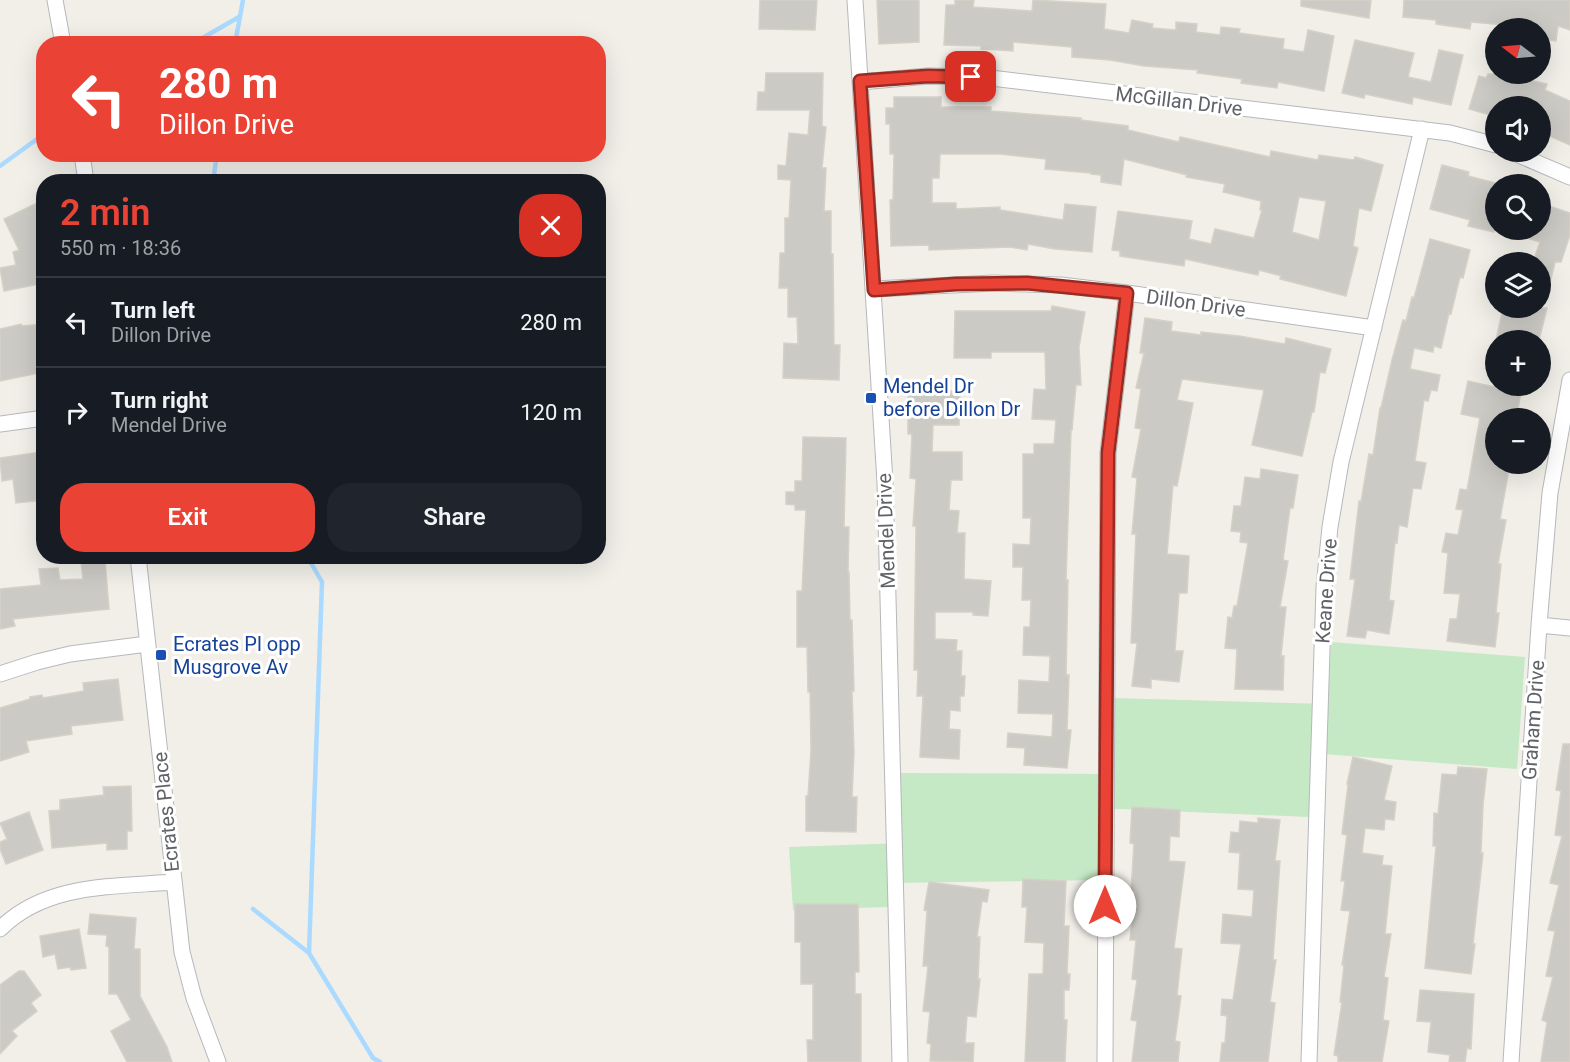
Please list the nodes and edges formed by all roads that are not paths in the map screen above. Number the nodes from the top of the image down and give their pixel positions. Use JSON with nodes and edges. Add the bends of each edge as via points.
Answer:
{"nodes":[{"id":1,"x":55,"y":0,"type":"edge"},
{"id":2,"x":855,"y":0,"type":"edge"},
{"id":3,"x":62,"y":36,"type":"edge"},
{"id":4,"x":860,"y":81,"type":"junction"},
{"id":5,"x":1422,"y":129,"type":"junction"},
{"id":6,"x":1485,"y":142,"type":"edge"},
{"id":7,"x":1535,"y":162,"type":"edge"},
{"id":8,"x":1570,"y":177,"type":"edge"},
{"id":9,"x":874,"y":290,"type":"junction"},
{"id":10,"x":1127,"y":293,"type":"junction"},
{"id":11,"x":1374,"y":328,"type":"junction"},
{"id":12,"x":1570,"y":380,"type":"edge"},
{"id":13,"x":36,"y":419,"type":"edge"},
{"id":14,"x":0,"y":423,"type":"edge"},
{"id":15,"x":139,"y":564,"type":"edge"},
{"id":16,"x":1539,"y":625,"type":"junction"},
{"id":17,"x":1570,"y":627,"type":"edge"},
{"id":18,"x":147,"y":644,"type":"junction"},
{"id":19,"x":0,"y":674,"type":"edge"},
{"id":20,"x":174,"y":882,"type":"junction"},
{"id":21,"x":0,"y":929,"type":"edge"},
{"id":22,"x":218,"y":1062,"type":"edge"},
{"id":23,"x":900,"y":1062,"type":"edge"},
{"id":24,"x":1105,"y":1062,"type":"edge"},
{"id":25,"x":1309,"y":1062,"type":"edge"},
{"id":26,"x":1511,"y":1062,"type":"edge"}],
"edges":[{"from":1,"to":3,"type":"street"},
{"from":2,"to":4,"type":"street","name":"Mendel Drive"},
{"from":4,"to":5,"type":"street","name":"McGillan Drive","via":[[983,77]]},
{"from":4,"to":9,"type":"street","name":"Mendel Drive"},
{"from":5,"to":6,"type":"street","name":"McGillan Drive"},
{"from":5,"to":11,"type":"street","name":"Keane Drive"},
{"from":7,"to":8,"type":"street"},
{"from":9,"to":10,"type":"street","name":"Dillon Drive","via":[[1027,283]]},
{"from":9,"to":23,"type":"street","name":"Mendel Drive","via":[[885,482]]},
{"from":10,"to":11,"type":"street","name":"Dillon Drive"},
{"from":10,"to":24,"type":"street","via":[[1108,453]]},
{"from":11,"to":25,"type":"street","name":"Keane Drive","via":[[1341,462],[1327,559]]},
{"from":12,"to":16,"type":"street","name":"Graham Drive","via":[[1550,493]]},
{"from":13,"to":14,"type":"street"},
{"from":15,"to":18,"type":"street","name":"Ecrates Place"},
{"from":16,"to":17,"type":"street"},
{"from":16,"to":26,"type":"street","name":"Graham Drive"},
{"from":18,"to":19,"type":"street","via":[[70,654]]},
{"from":18,"to":20,"type":"street","name":"Ecrates Place"},
{"from":20,"to":21,"type":"street","via":[[67,892],[24,910]]},
{"from":20,"to":22,"type":"street","name":"Ecrates Place","via":[[182,952]]}]}
